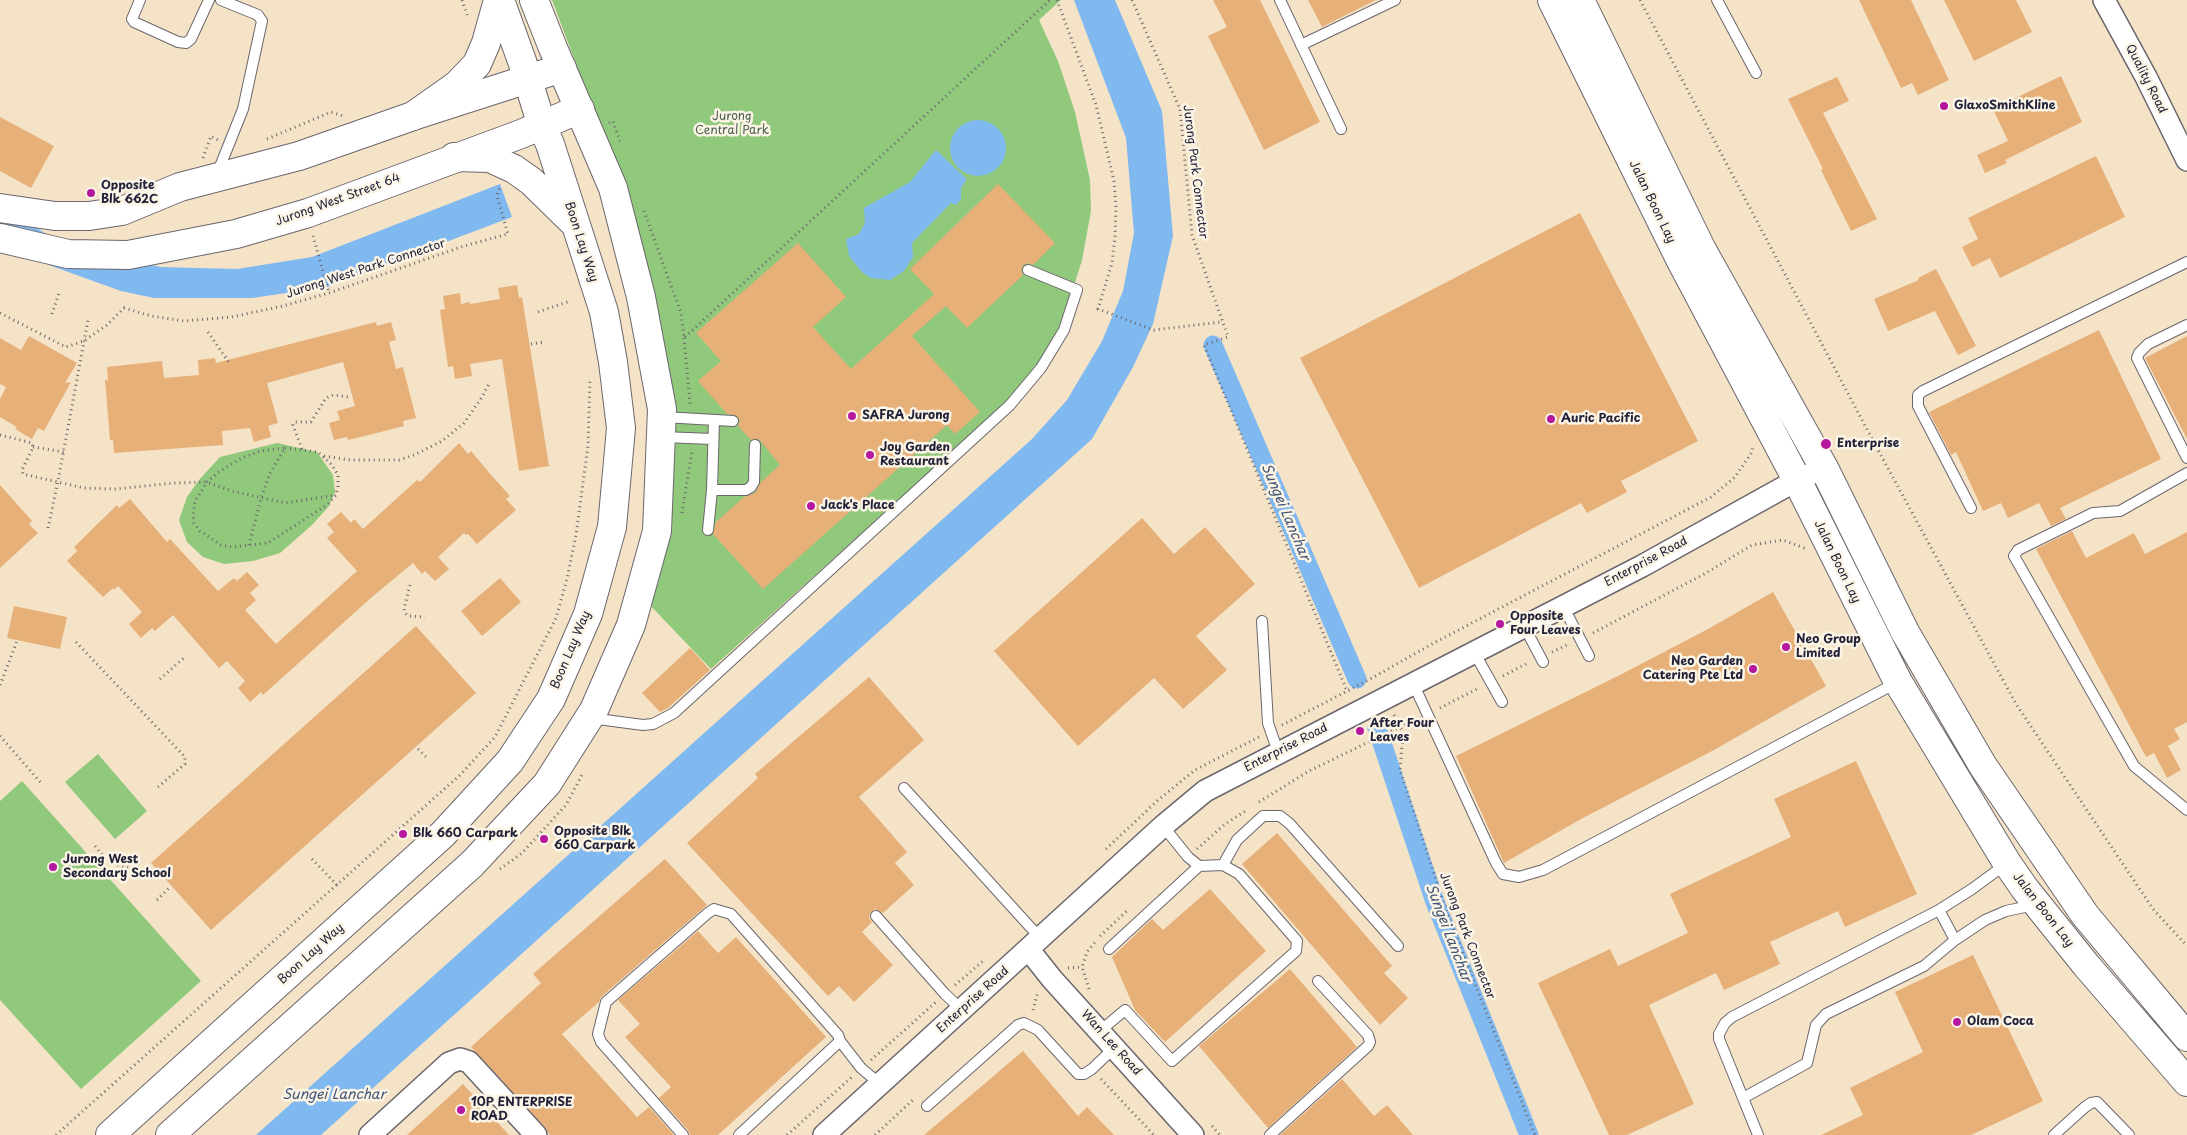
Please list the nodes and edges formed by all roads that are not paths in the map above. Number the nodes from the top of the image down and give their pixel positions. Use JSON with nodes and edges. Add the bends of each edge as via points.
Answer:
{"nodes":[{"id":1,"x":140,"y":0,"type":"edge"},
{"id":2,"x":209,"y":0,"type":"edge"},
{"id":3,"x":221,"y":0,"type":"edge"},
{"id":4,"x":499,"y":0,"type":"edge"},
{"id":5,"x":534,"y":0,"type":"edge"},
{"id":6,"x":1280,"y":0,"type":"edge"},
{"id":7,"x":1395,"y":0,"type":"edge"},
{"id":8,"x":1552,"y":0,"type":"edge"},
{"id":9,"x":1580,"y":0,"type":"edge"},
{"id":10,"x":1717,"y":0,"type":"edge"},
{"id":11,"x":2104,"y":0,"type":"edge"},
{"id":12,"x":1301,"y":45,"type":"junction"},
{"id":13,"x":562,"y":68,"type":"junction"},
{"id":14,"x":1756,"y":73,"type":"dead end"},
{"id":15,"x":527,"y":79,"type":"junction"},
{"id":16,"x":580,"y":109,"type":"junction"},
{"id":17,"x":413,"y":116,"type":"junction"},
{"id":18,"x":542,"y":126,"type":"junction"},
{"id":19,"x":1341,"y":129,"type":"dead end"},
{"id":20,"x":454,"y":157,"type":"junction"},
{"id":21,"x":2187,"y":160,"type":"edge"},
{"id":22,"x":208,"y":170,"type":"junction"},
{"id":23,"x":0,"y":208,"type":"edge"},
{"id":24,"x":575,"y":224,"type":"junction"},
{"id":25,"x":0,"y":238,"type":"edge"},
{"id":26,"x":2187,"y":262,"type":"edge"},
{"id":27,"x":1028,"y":270,"type":"dead end"},
{"id":28,"x":2187,"y":325,"type":"edge"},
{"id":29,"x":714,"y":420,"type":"junction"},
{"id":30,"x":733,"y":421,"type":"dead end"},
{"id":31,"x":662,"y":427,"type":"junction"},
{"id":32,"x":714,"y":439,"type":"junction"},
{"id":33,"x":755,"y":445,"type":"dead end"},
{"id":34,"x":2187,"y":458,"type":"edge"},
{"id":35,"x":1824,"y":468,"type":"junction"},
{"id":36,"x":2187,"y":473,"type":"edge"},
{"id":37,"x":1797,"y":480,"type":"junction"},
{"id":38,"x":712,"y":490,"type":"junction"},
{"id":39,"x":1971,"y":508,"type":"dead end"},
{"id":40,"x":708,"y":530,"type":"dead end"},
{"id":41,"x":1563,"y":606,"type":"junction"},
{"id":42,"x":1262,"y":621,"type":"dead end"},
{"id":43,"x":1524,"y":626,"type":"junction"},
{"id":44,"x":1474,"y":652,"type":"junction"},
{"id":45,"x":1589,"y":656,"type":"dead end"},
{"id":46,"x":1541,"y":659,"type":"road end"},
{"id":47,"x":1898,"y":682,"type":"junction"},
{"id":48,"x":1413,"y":683,"type":"junction"},
{"id":49,"x":1502,"y":702,"type":"dead end"},
{"id":50,"x":589,"y":718,"type":"junction"},
{"id":51,"x":1278,"y":752,"type":"junction"},
{"id":52,"x":904,"y":788,"type":"dead end"},
{"id":53,"x":2187,"y":810,"type":"edge"},
{"id":54,"x":1163,"y":826,"type":"junction"},
{"id":55,"x":2006,"y":863,"type":"junction"},
{"id":56,"x":1223,"y":865,"type":"junction"},
{"id":57,"x":1200,"y":866,"type":"junction"},
{"id":58,"x":2037,"y":904,"type":"junction"},
{"id":59,"x":1940,"y":910,"type":"junction"},
{"id":60,"x":876,"y":916,"type":"dead end"},
{"id":61,"x":1955,"y":940,"type":"junction"},
{"id":62,"x":1035,"y":945,"type":"junction"},
{"id":63,"x":1398,"y":946,"type":"dead end"},
{"id":64,"x":1109,"y":949,"type":"dead end"},
{"id":65,"x":1318,"y":981,"type":"dead end"},
{"id":66,"x":962,"y":1010,"type":"junction"},
{"id":67,"x":2187,"y":1038,"type":"edge"},
{"id":68,"x":1108,"y":1039,"type":"junction"},
{"id":69,"x":840,"y":1041,"type":"junction"},
{"id":70,"x":2187,"y":1082,"type":"edge"},
{"id":71,"x":880,"y":1084,"type":"junction"},
{"id":72,"x":1743,"y":1098,"type":"junction"},
{"id":73,"x":927,"y":1106,"type":"dead end"},
{"id":74,"x":1199,"y":1128,"type":"edge"},
{"id":75,"x":110,"y":1135,"type":"edge"},
{"id":76,"x":170,"y":1135,"type":"edge"},
{"id":77,"x":370,"y":1135,"type":"edge"},
{"id":78,"x":536,"y":1135,"type":"edge"},
{"id":79,"x":683,"y":1135,"type":"edge"},
{"id":80,"x":739,"y":1135,"type":"edge"},
{"id":81,"x":824,"y":1135,"type":"edge"},
{"id":82,"x":1270,"y":1135,"type":"edge"},
{"id":83,"x":1758,"y":1135,"type":"edge"},
{"id":84,"x":2054,"y":1135,"type":"edge"},
{"id":85,"x":2129,"y":1135,"type":"edge"}],
"edges":[{"from":1,"to":2,"type":"lane","via":[[132,19],[134,22],[186,43],[191,39]]},
{"from":3,"to":22,"type":"lane","via":[[258,15],[262,21],[243,109],[229,144]]},
{"from":4,"to":15,"type":"main road","name":"Boon Lay Way"},
{"from":4,"to":17,"type":"main road","via":[[477,64],[457,85]]},
{"from":5,"to":13,"type":"main road"},
{"from":6,"to":12,"type":"lane"},
{"from":7,"to":12,"type":"lane"},
{"from":8,"to":37,"type":"main road","name":"Jalan Boon Lay","via":[[1681,260]]},
{"from":9,"to":35,"type":"main road","name":"Jalan Boon Lay","via":[[1701,248]]},
{"from":10,"to":14,"type":"lane"},
{"from":11,"to":21,"type":"street","name":"Quality Road"},
{"from":12,"to":19,"type":"lane"},
{"from":13,"to":15,"type":"main road"},
{"from":13,"to":16,"type":"main road"},
{"from":15,"to":17,"type":"main road"},
{"from":15,"to":18,"type":"main road","name":"Boon Lay Way"},
{"from":16,"to":18,"type":"main road","name":"Jurong West Street 64"},
{"from":16,"to":31,"type":"main road","via":[[613,188],[640,296],[662,409]]},
{"from":17,"to":22,"type":"main road","via":[[299,156]]},
{"from":18,"to":20,"type":"main road","name":"Jurong West Street 64"},
{"from":18,"to":24,"type":"main road","name":"Boon Lay Way"},
{"from":20,"to":24,"type":"main road","via":[[490,158],[514,169]]},
{"from":20,"to":25,"type":"main road","name":"Jurong West Street 64","via":[[308,213],[236,234],[128,256],[68,254]]},
{"from":22,"to":23,"type":"main road","via":[[180,187],[122,211],[90,216],[55,216]]},
{"from":24,"to":75,"type":"main road","name":"Boon Lay Way","via":[[604,312],[621,428],[612,527],[588,614],[551,699],[510,761],[443,834]]},
{"from":26,"to":39,"type":"lane","via":[[1918,395],[1918,406]]},
{"from":27,"to":50,"type":"lane","via":[[1077,290],[1064,330],[1042,368],[1010,405],[674,712],[653,724],[643,725]]},
{"from":28,"to":34,"type":"lane","via":[[2148,344],[2137,358]]},
{"from":29,"to":30,"type":"lane"},
{"from":29,"to":31,"type":"lane"},
{"from":29,"to":32,"type":"lane"},
{"from":31,"to":32,"type":"lane"},
{"from":31,"to":50,"type":"main road","via":[[657,531],[631,625]]},
{"from":32,"to":38,"type":"lane"},
{"from":33,"to":38,"type":"lane","via":[[754,482],[751,487],[746,490]]},
{"from":35,"to":37,"type":"street","name":"Enterprise Road"},
{"from":35,"to":67,"type":"main road","name":"Jalan Boon Lay","via":[[1905,632],[1983,766],[2085,915]]},
{"from":36,"to":53,"type":"lane","via":[[2120,511],[2093,513],[2018,550],[2014,556],[2134,766]]},
{"from":37,"to":41,"type":"street","name":"Enterprise Road"},
{"from":37,"to":47,"type":"main road","name":"Jalan Boon Lay"},
{"from":38,"to":40,"type":"lane"},
{"from":41,"to":43,"type":"street","name":"Enterprise Road"},
{"from":41,"to":45,"type":"lane"},
{"from":42,"to":51,"type":"lane","via":[[1268,723]]},
{"from":43,"to":44,"type":"street","name":"Enterprise Road"},
{"from":43,"to":46,"type":"lane"},
{"from":44,"to":48,"type":"street","name":"Enterprise Road"},
{"from":44,"to":49,"type":"lane"},
{"from":47,"to":48,"type":"lane","via":[[1543,870],[1519,877],[1503,874],[1496,863]]},
{"from":47,"to":55,"type":"main road","name":"Jalan Boon Lay"},
{"from":48,"to":51,"type":"street","name":"Enterprise Road"},
{"from":50,"to":76,"type":"main road","via":[[547,784],[472,864]]},
{"from":51,"to":54,"type":"street","name":"Enterprise Road","via":[[1205,791]]},
{"from":52,"to":62,"type":"lane","via":[[1025,924]]},
{"from":54,"to":57,"type":"lane","via":[[1188,857]]},
{"from":54,"to":62,"type":"street","name":"Enterprise Road"},
{"from":55,"to":58,"type":"main road","name":"Jalan Boon Lay"},
{"from":55,"to":59,"type":"lane"},
{"from":56,"to":57,"type":"lane"},
{"from":56,"to":63,"type":"lane","via":[[1237,840],[1263,816],[1280,816]]},
{"from":56,"to":68,"type":"lane","via":[[1239,874],[1297,941],[1296,951],[1172,1061],[1125,1010]]},
{"from":57,"to":64,"type":"lane"},
{"from":58,"to":61,"type":"lane","via":[[1985,920]]},
{"from":58,"to":70,"type":"main road","name":"Jalan Boon Lay"},
{"from":59,"to":61,"type":"lane"},
{"from":59,"to":72,"type":"lane","via":[[1725,1023],[1718,1034],[1719,1039]]},
{"from":60,"to":66,"type":"lane"},
{"from":61,"to":72,"type":"lane","via":[[1924,966],[1826,1014],[1816,1025],[1807,1063]]},
{"from":62,"to":66,"type":"street","name":"Enterprise Road"},
{"from":62,"to":68,"type":"street","name":"Wan Lee Road","via":[[1052,979]]},
{"from":65,"to":82,"type":"lane","via":[[1368,1035],[1370,1042]]},
{"from":66,"to":71,"type":"street","name":"Enterprise Road"},
{"from":68,"to":73,"type":"lane","via":[[1092,1069],[1078,1074],[1038,1030],[1024,1023],[1018,1024]]},
{"from":68,"to":74,"type":"street","name":"Wan Lee Road"},
{"from":69,"to":71,"type":"lane","via":[[861,1068]]},
{"from":69,"to":79,"type":"lane","via":[[731,914],[714,910],[708,913],[606,1002],[598,1034],[601,1042]]},
{"from":69,"to":80,"type":"lane"},
{"from":71,"to":81,"type":"street","name":"Enterprise Road"},
{"from":72,"to":83,"type":"lane"},
{"from":77,"to":78,"type":"street","via":[[449,1063],[460,1059],[470,1062]]},
{"from":84,"to":85,"type":"lane","via":[[2085,1107],[2097,1102]]}]}
